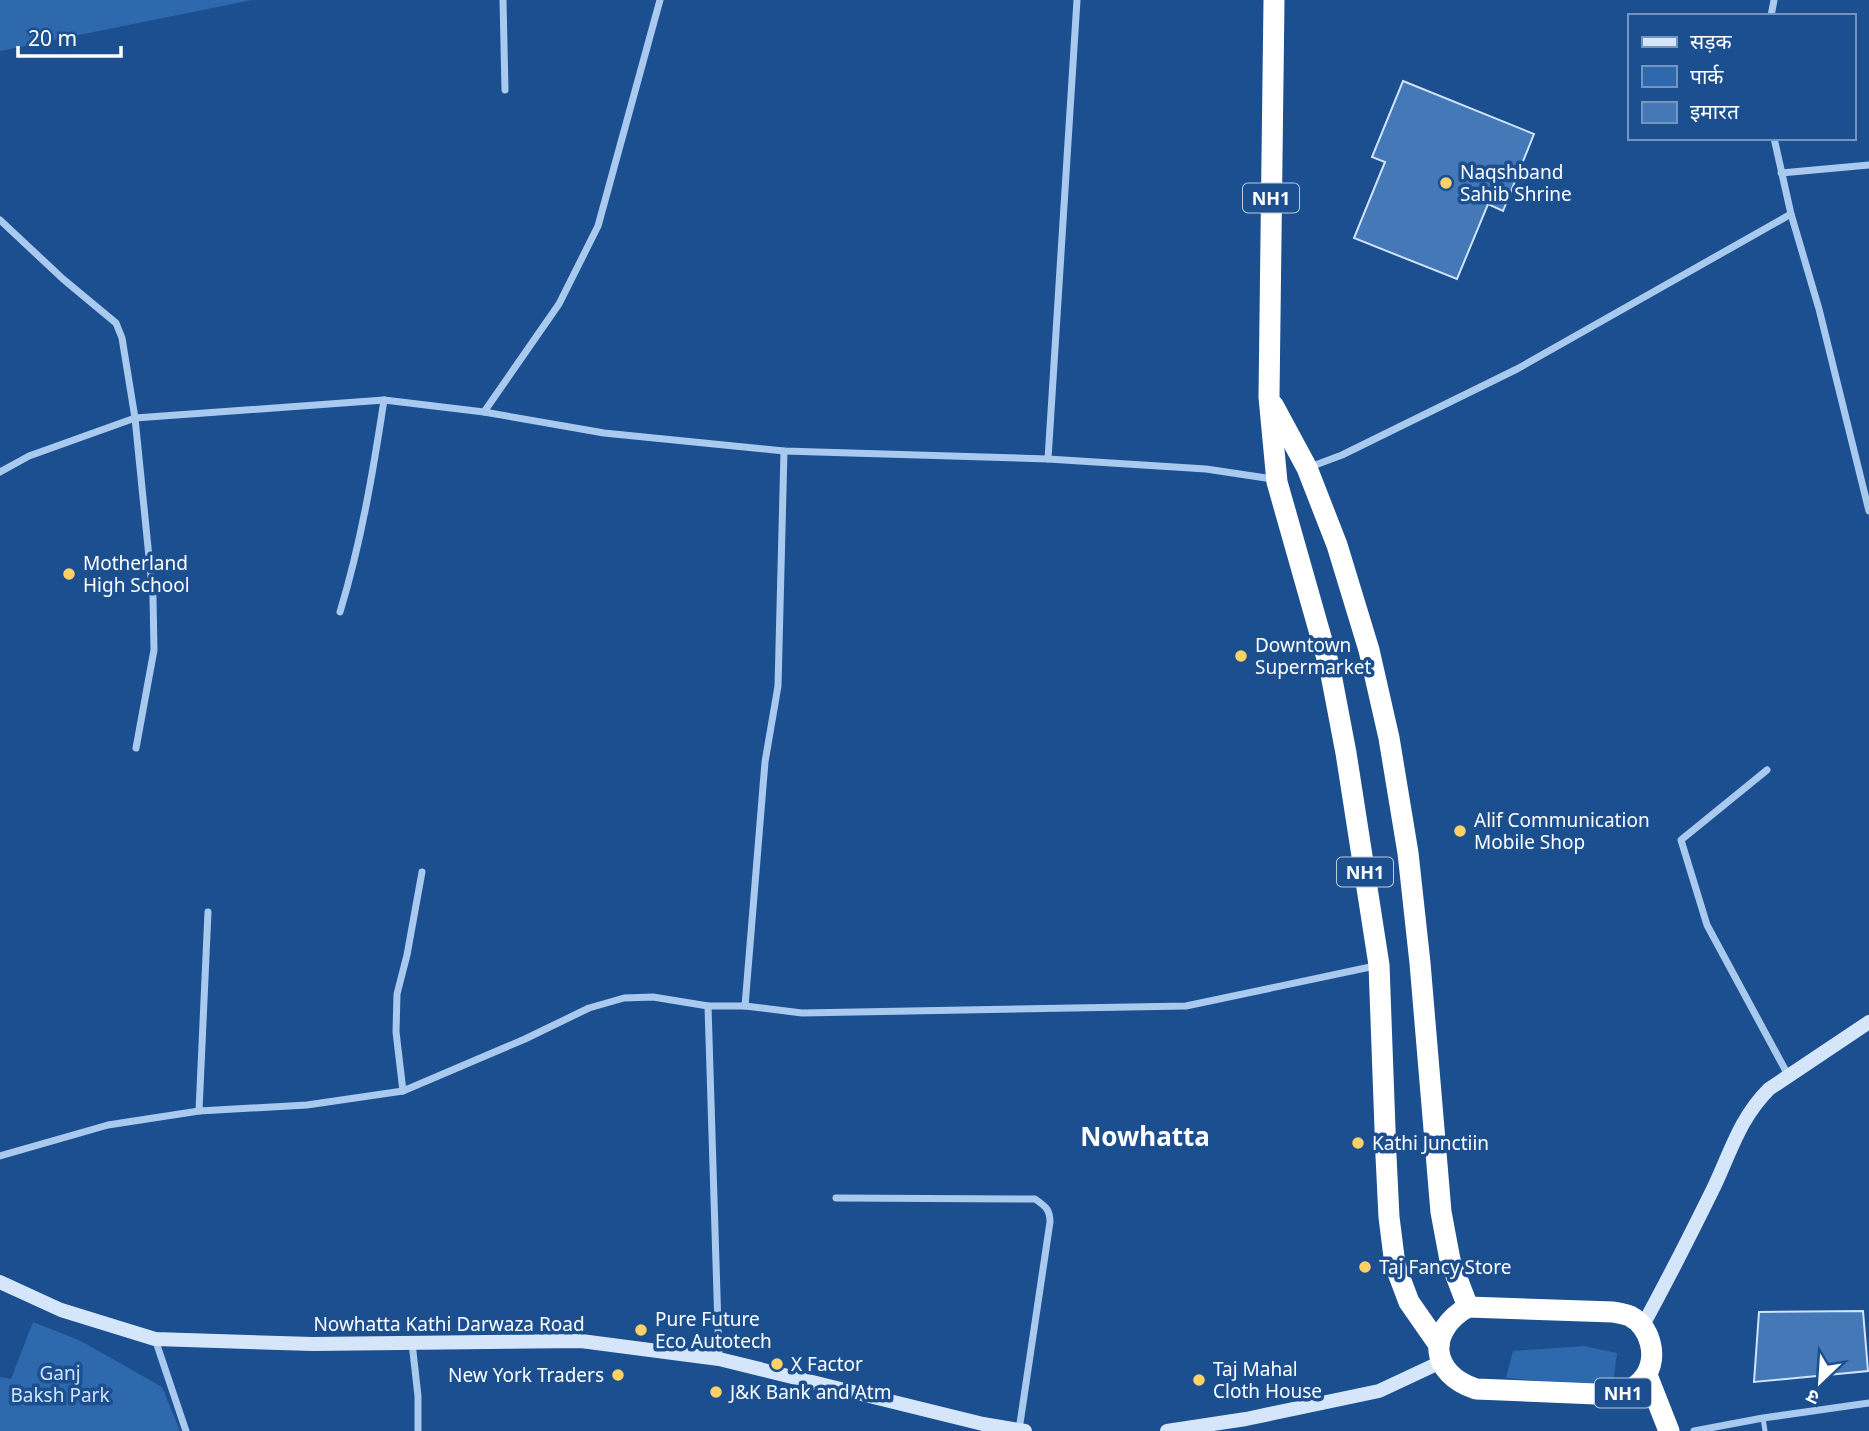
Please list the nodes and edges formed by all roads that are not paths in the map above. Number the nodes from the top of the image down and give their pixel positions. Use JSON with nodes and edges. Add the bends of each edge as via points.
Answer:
{"nodes":[{"id":1,"x":503,"y":0,"type":"edge"},
{"id":2,"x":660,"y":0,"type":"edge"},
{"id":3,"x":1077,"y":0,"type":"edge"},
{"id":4,"x":1274,"y":0,"type":"edge"},
{"id":5,"x":505,"y":90,"type":"dead end"},
{"id":6,"x":1774,"y":140,"type":"edge"},
{"id":7,"x":1869,"y":165,"type":"edge"},
{"id":8,"x":1781,"y":173,"type":"junction"},
{"id":9,"x":1791,"y":214,"type":"junction"},
{"id":10,"x":0,"y":220,"type":"edge"},
{"id":11,"x":1269,"y":397,"type":"junction"},
{"id":12,"x":384,"y":400,"type":"junction"},
{"id":13,"x":484,"y":412,"type":"junction"},
{"id":14,"x":135,"y":418,"type":"junction"},
{"id":15,"x":784,"y":452,"type":"junction"},
{"id":16,"x":1048,"y":459,"type":"junction"},
{"id":17,"x":1307,"y":468,"type":"junction"},
{"id":18,"x":0,"y":472,"type":"edge"},
{"id":19,"x":1277,"y":480,"type":"junction"},
{"id":20,"x":1869,"y":511,"type":"edge"},
{"id":21,"x":340,"y":612,"type":"dead end"},
{"id":22,"x":136,"y":748,"type":"dead end"},
{"id":23,"x":1767,"y":771,"type":"dead end"},
{"id":24,"x":422,"y":872,"type":"dead end"},
{"id":25,"x":208,"y":912,"type":"dead end"},
{"id":26,"x":1379,"y":965,"type":"junction"},
{"id":27,"x":708,"y":1006,"type":"junction"},
{"id":28,"x":745,"y":1006,"type":"junction"},
{"id":29,"x":1869,"y":1022,"type":"edge"},
{"id":30,"x":1788,"y":1076,"type":"junction"},
{"id":31,"x":403,"y":1091,"type":"junction"},
{"id":32,"x":200,"y":1111,"type":"junction"},
{"id":33,"x":0,"y":1156,"type":"edge"},
{"id":34,"x":836,"y":1198,"type":"dead end"},
{"id":35,"x":0,"y":1282,"type":"edge"},
{"id":36,"x":1468,"y":1307,"type":"junction"},
{"id":37,"x":1642,"y":1327,"type":"junction"},
{"id":38,"x":155,"y":1339,"type":"junction"},
{"id":39,"x":412,"y":1343,"type":"junction"},
{"id":40,"x":1440,"y":1354,"type":"junction"},
{"id":41,"x":719,"y":1359,"type":"junction"},
{"id":42,"x":1647,"y":1375,"type":"junction"},
{"id":43,"x":1869,"y":1403,"type":"edge"},
{"id":44,"x":1763,"y":1418,"type":"junction"},
{"id":45,"x":983,"y":1427,"type":"edge"},
{"id":46,"x":1019,"y":1430,"type":"edge"},
{"id":47,"x":186,"y":1431,"type":"edge"},
{"id":48,"x":418,"y":1431,"type":"edge"},
{"id":49,"x":1025,"y":1431,"type":"edge"},
{"id":50,"x":1167,"y":1431,"type":"edge"},
{"id":51,"x":1669,"y":1431,"type":"edge"},
{"id":52,"x":1694,"y":1431,"type":"edge"},
{"id":53,"x":1765,"y":1431,"type":"edge"}],
"edges":[{"from":1,"to":5,"type":"street"},
{"from":2,"to":13,"type":"street","via":[[598,226],[559,304]]},
{"from":3,"to":16,"type":"street"},
{"from":4,"to":11,"type":"highway","number":"NH1"},
{"from":6,"to":8,"type":"street"},
{"from":7,"to":8,"type":"street"},
{"from":8,"to":9,"type":"street"},
{"from":9,"to":17,"type":"street","via":[[1517,369]]},
{"from":9,"to":20,"type":"street"},
{"from":10,"to":14,"type":"street","via":[[116,323]]},
{"from":11,"to":17,"type":"highway","number":"NH1"},
{"from":11,"to":19,"type":"highway","number":"NH1"},
{"from":12,"to":13,"type":"street"},
{"from":12,"to":14,"type":"street"},
{"from":12,"to":21,"type":"street","via":[[372,478]]},
{"from":13,"to":15,"type":"street","via":[[604,433]]},
{"from":14,"to":18,"type":"street","via":[[29,456]]},
{"from":14,"to":22,"type":"street","via":[[154,650]]},
{"from":15,"to":16,"type":"street"},
{"from":15,"to":28,"type":"street","via":[[778,686],[765,762]]},
{"from":16,"to":19,"type":"street","via":[[1206,469]]},
{"from":17,"to":36,"type":"highway","number":"NH1","via":[[1337,545],[1369,650],[1389,738],[1408,853],[1441,1212],[1450,1260]]},
{"from":19,"to":26,"type":"highway","number":"NH1","via":[[1330,668]]},
{"from":23,"to":30,"type":"street","via":[[1681,840],[1707,925]]},
{"from":24,"to":31,"type":"street","via":[[397,993]]},
{"from":25,"to":32,"type":"street"},
{"from":26,"to":28,"type":"street","via":[[1186,1006],[843,1013]]},
{"from":26,"to":40,"type":"highway","number":"NH1","via":[[1385,1156],[1395,1265],[1409,1302]]},
{"from":27,"to":28,"type":"street"},
{"from":27,"to":31,"type":"street","via":[[653,997],[589,1007]]},
{"from":27,"to":41,"type":"street"},
{"from":29,"to":30,"type":"street"},
{"from":30,"to":37,"type":"street","via":[[1757,1101],[1740,1126]]},
{"from":31,"to":32,"type":"street","via":[[307,1105]]},
{"from":32,"to":33,"type":"street","via":[[108,1125]]},
{"from":34,"to":46,"type":"street","via":[[1035,1199],[1046,1206],[1050,1222]]},
{"from":35,"to":38,"type":"street","name":"Nowhatta Kathi Darwaza Road","via":[[61,1310]]},
{"from":36,"to":37,"type":"highway","via":[[1613,1312],[1630,1316]]},
{"from":36,"to":40,"type":"highway","via":[[1453,1315],[1443,1328]]},
{"from":37,"to":42,"type":"highway","number":"NH1","via":[[1652,1359]]},
{"from":38,"to":39,"type":"street","name":"Nowhatta Kathi Darwaza Road","via":[[313,1345]]},
{"from":38,"to":47,"type":"street"},
{"from":39,"to":41,"type":"street","name":"Nowhatta Kathi Darwaza Road","via":[[581,1341]]},
{"from":39,"to":48,"type":"street"},
{"from":40,"to":42,"type":"highway","number":"NH1","via":[[1455,1380],[1476,1389],[1620,1395]]},
{"from":40,"to":50,"type":"street","via":[[1379,1391]]},
{"from":41,"to":45,"type":"street","name":"Nowhatta Kathi Darwaza Road"},
{"from":42,"to":51,"type":"highway","number":"NH1"},
{"from":43,"to":44,"type":"street"},
{"from":44,"to":52,"type":"street"},
{"from":44,"to":53,"type":"lane"},
{"from":45,"to":46,"type":"street","name":"Nowhatta Kathi Darwaza Road"},
{"from":46,"to":49,"type":"street","name":"Nowhatta Kathi Darwaza Road"}]}
